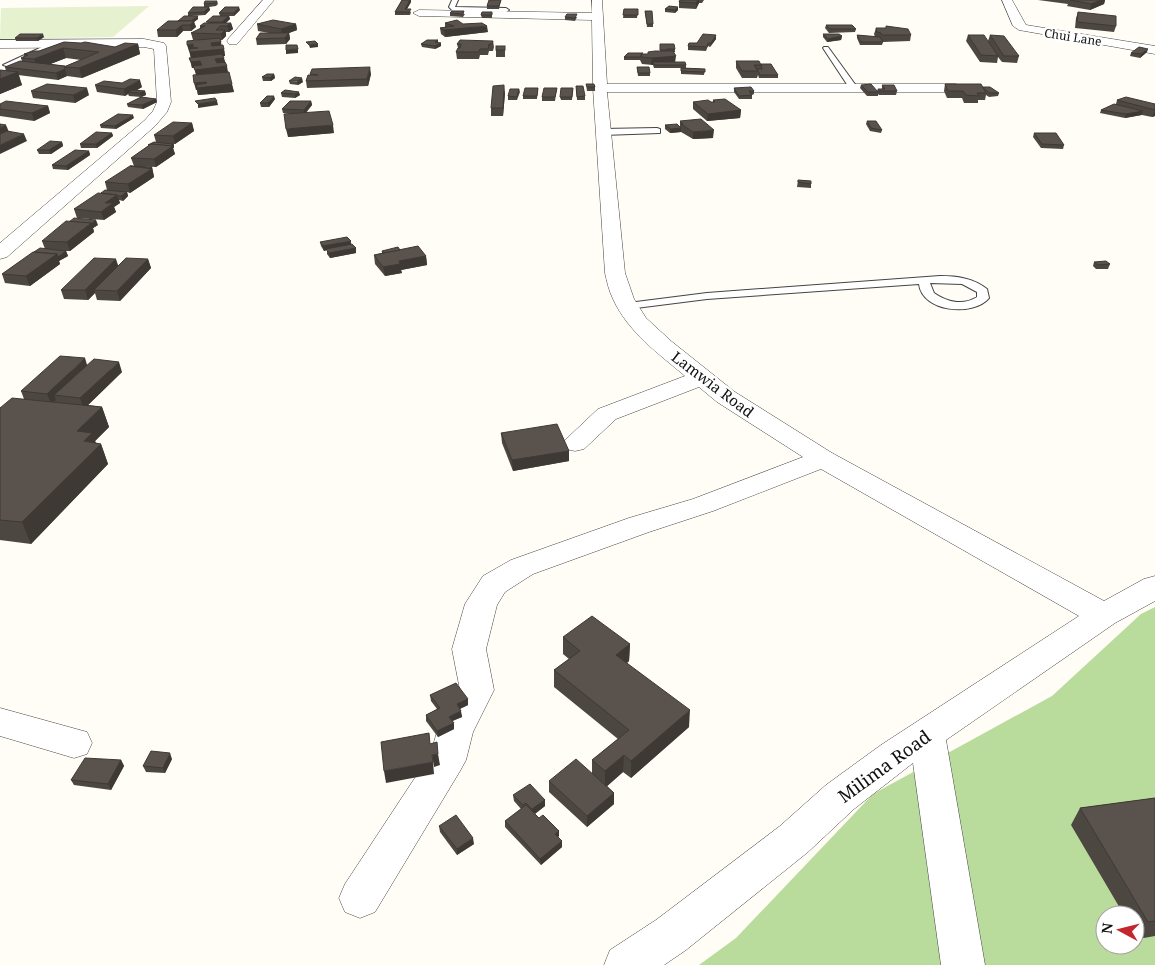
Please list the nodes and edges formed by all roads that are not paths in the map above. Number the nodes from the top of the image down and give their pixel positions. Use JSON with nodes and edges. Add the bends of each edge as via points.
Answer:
{"nodes":[{"id":1,"x":269,"y":0,"type":"edge"},
{"id":2,"x":454,"y":0,"type":"edge"},
{"id":3,"x":507,"y":0,"type":"edge"},
{"id":4,"x":1007,"y":0,"type":"edge"},
{"id":5,"x":597,"y":9,"type":"edge"},
{"id":6,"x":506,"y":12,"type":"junction"},
{"id":7,"x":419,"y":13,"type":"dead end"},
{"id":8,"x":233,"y":41,"type":"dead end"},
{"id":9,"x":0,"y":44,"type":"edge"},
{"id":10,"x":55,"y":44,"type":"junction"},
{"id":11,"x":826,"y":48,"type":"dead end"},
{"id":12,"x":1155,"y":50,"type":"edge"},
{"id":13,"x":7,"y":65,"type":"edge"},
{"id":14,"x":853,"y":87,"type":"junction"},
{"id":15,"x":600,"y":88,"type":"junction"},
{"id":16,"x":956,"y":88,"type":"edge"},
{"id":17,"x":657,"y":131,"type":"dead end"},
{"id":18,"x":603,"y":132,"type":"junction"},
{"id":19,"x":0,"y":253,"type":"edge"},
{"id":20,"x":924,"y":280,"type":"junction"},
{"id":21,"x":628,"y":306,"type":"junction"},
{"id":22,"x":702,"y":378,"type":"junction"},
{"id":23,"x":575,"y":443,"type":"dead end"},
{"id":24,"x":823,"y":459,"type":"junction"},
{"id":25,"x":1155,"y":587,"type":"edge"},
{"id":26,"x":1104,"y":615,"type":"junction"},
{"id":27,"x":0,"y":722,"type":"edge"},
{"id":28,"x":927,"y":734,"type":"junction"},
{"id":29,"x":74,"y":743,"type":"dead end"},
{"id":30,"x":360,"y":898,"type":"dead end"},
{"id":31,"x":626,"y":965,"type":"edge"},
{"id":32,"x":962,"y":965,"type":"edge"}],
"edges":[{"from":1,"to":8,"type":"street"},
{"from":2,"to":6,"type":"lane","via":[[453,10]]},
{"from":3,"to":6,"type":"lane"},
{"from":4,"to":12,"type":"street","name":"Chui Lane","via":[[1023,28]]},
{"from":5,"to":6,"type":"street"},
{"from":5,"to":15,"type":"street","name":"Lamwia Road"},
{"from":6,"to":7,"type":"street"},
{"from":9,"to":10,"type":"street"},
{"from":10,"to":13,"type":"lane"},
{"from":10,"to":19,"type":"street","via":[[158,44],[164,105],[150,122]]},
{"from":11,"to":14,"type":"lane"},
{"from":14,"to":15,"type":"street"},
{"from":14,"to":16,"type":"street"},
{"from":15,"to":18,"type":"street","name":"Lamwia Road"},
{"from":17,"to":18,"type":"lane"},
{"from":18,"to":21,"type":"street","name":"Lamwia Road","via":[[615,273]]},
{"from":20,"to":20,"type":"lane","via":[[930,297],[938,301],[965,305],[978,303],[983,298],[983,292],[976,284],[964,280]]},
{"from":20,"to":21,"type":"lane","via":[[872,282]]},
{"from":21,"to":22,"type":"street","name":"Lamwia Road","via":[[638,322]]},
{"from":22,"to":23,"type":"street","via":[[607,414]]},
{"from":22,"to":24,"type":"street","name":"Lamwia Road","via":[[726,398]]},
{"from":24,"to":26,"type":"street","name":"Lamwia Road"},
{"from":24,"to":30,"type":"street","via":[[703,505],[522,567],[494,584],[481,604],[469,649],[477,690],[455,732],[447,760]]},
{"from":25,"to":26,"type":"street","name":"Milima Road"},
{"from":26,"to":28,"type":"street","name":"Milima Road"},
{"from":27,"to":29,"type":"street"},
{"from":28,"to":31,"type":"street","name":"Milima Road","via":[[840,797],[794,839],[671,935]]},
{"from":28,"to":32,"type":"street"}]}
